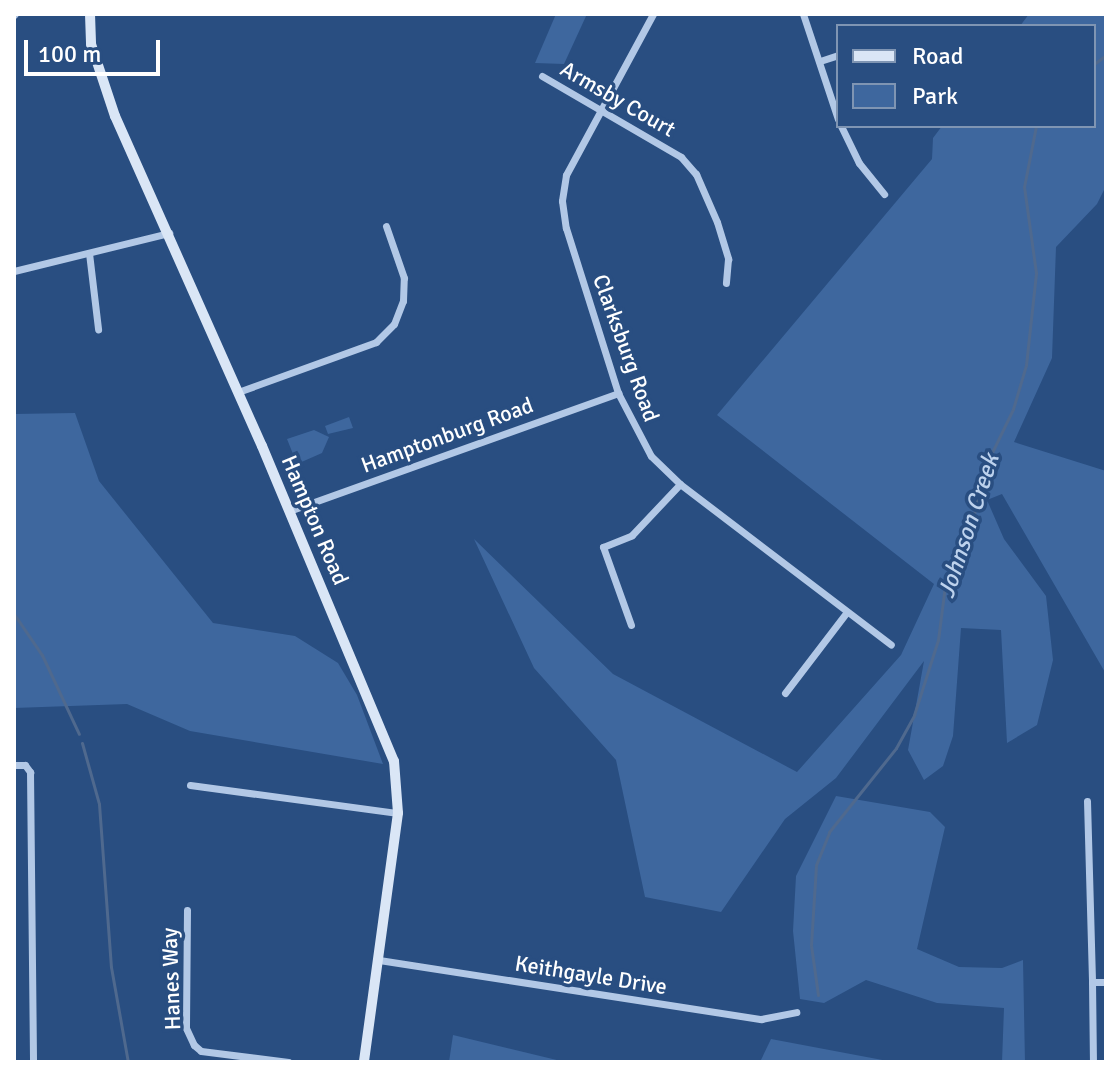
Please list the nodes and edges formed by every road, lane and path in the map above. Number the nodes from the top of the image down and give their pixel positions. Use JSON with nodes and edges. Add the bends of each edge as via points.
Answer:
{"nodes":[{"id":1,"x":90,"y":14,"type":"edge"},
{"id":2,"x":653,"y":14,"type":"edge"},
{"id":3,"x":803,"y":14,"type":"edge"},
{"id":4,"x":836,"y":56,"type":"edge"},
{"id":5,"x":820,"y":61,"type":"junction"},
{"id":6,"x":542,"y":76,"type":"dead end"},
{"id":7,"x":602,"y":108,"type":"junction"},
{"id":8,"x":836,"y":113,"type":"edge"},
{"id":9,"x":842,"y":128,"type":"edge"},
{"id":10,"x":884,"y":194,"type":"dead end"},
{"id":11,"x":386,"y":226,"type":"dead end"},
{"id":12,"x":169,"y":233,"type":"junction"},
{"id":13,"x":89,"y":253,"type":"junction"},
{"id":14,"x":14,"y":271,"type":"edge"},
{"id":15,"x":726,"y":283,"type":"dead end"},
{"id":16,"x":98,"y":329,"type":"dead end"},
{"id":17,"x":238,"y":392,"type":"junction"},
{"id":18,"x":618,"y":393,"type":"junction"},
{"id":19,"x":680,"y":484,"type":"junction"},
{"id":20,"x":289,"y":511,"type":"junction"},
{"id":21,"x":847,"y":612,"type":"junction"},
{"id":22,"x":631,"y":625,"type":"dead end"},
{"id":23,"x":891,"y":645,"type":"dead end"},
{"id":24,"x":785,"y":693,"type":"dead end"},
{"id":25,"x":14,"y":765,"type":"edge"},
{"id":26,"x":190,"y":785,"type":"dead end"},
{"id":27,"x":1087,"y":801,"type":"dead end"},
{"id":28,"x":398,"y":813,"type":"junction"},
{"id":29,"x":187,"y":910,"type":"dead end"},
{"id":30,"x":379,"y":960,"type":"junction"},
{"id":31,"x":1092,"y":982,"type":"junction"},
{"id":32,"x":1106,"y":982,"type":"edge"},
{"id":33,"x":796,"y":1012,"type":"dead end"},
{"id":34,"x":33,"y":1062,"type":"edge"},
{"id":35,"x":288,"y":1062,"type":"edge"},
{"id":36,"x":364,"y":1062,"type":"edge"},
{"id":37,"x":1093,"y":1062,"type":"edge"}],
"edges":[{"from":1,"to":12,"type":"main road","name":"Hampton Road","via":[[100,77]]},
{"from":2,"to":7,"type":"street","name":"Clarksburg Road"},
{"from":3,"to":5,"type":"street"},
{"from":4,"to":5,"type":"street"},
{"from":5,"to":8,"type":"street"},
{"from":6,"to":7,"type":"street","name":"Armsby Court"},
{"from":7,"to":15,"type":"street","name":"Armsby Court","via":[[656,138],[696,174],[728,259]]},
{"from":7,"to":18,"type":"street","name":"Clarksburg Road","via":[[566,175],[562,201]]},
{"from":9,"to":10,"type":"street","via":[[859,163]]},
{"from":11,"to":17,"type":"street","via":[[404,278],[394,324],[376,342]]},
{"from":12,"to":13,"type":"street"},
{"from":12,"to":17,"type":"main road","name":"Hampton Road"},
{"from":13,"to":14,"type":"street"},
{"from":13,"to":16,"type":"street"},
{"from":17,"to":20,"type":"main road","name":"Hampton Road"},
{"from":18,"to":19,"type":"street","name":"Clarksburg Road","via":[[651,456]]},
{"from":18,"to":20,"type":"street","name":"Hamptonburg Road"},
{"from":19,"to":21,"type":"street","name":"Clarksburg Road"},
{"from":19,"to":22,"type":"street","via":[[632,535],[603,547]]},
{"from":20,"to":28,"type":"main road","name":"Hampton Road","via":[[390,750]]},
{"from":21,"to":23,"type":"street","name":"Clarksburg Road"},
{"from":21,"to":24,"type":"street"},
{"from":25,"to":34,"type":"street","via":[[25,765],[30,772]]},
{"from":26,"to":28,"type":"street"},
{"from":27,"to":31,"type":"street"},
{"from":28,"to":30,"type":"main road","name":"Hampton Road"},
{"from":29,"to":35,"type":"street","name":"Hanes Way","via":[[186,1028],[194,1045],[201,1051]]},
{"from":30,"to":33,"type":"street","name":"Keithgayle Drive","via":[[761,1019]]},
{"from":30,"to":36,"type":"main road","name":"Hampton Road"},
{"from":31,"to":32,"type":"street"},
{"from":31,"to":37,"type":"street"}]}
